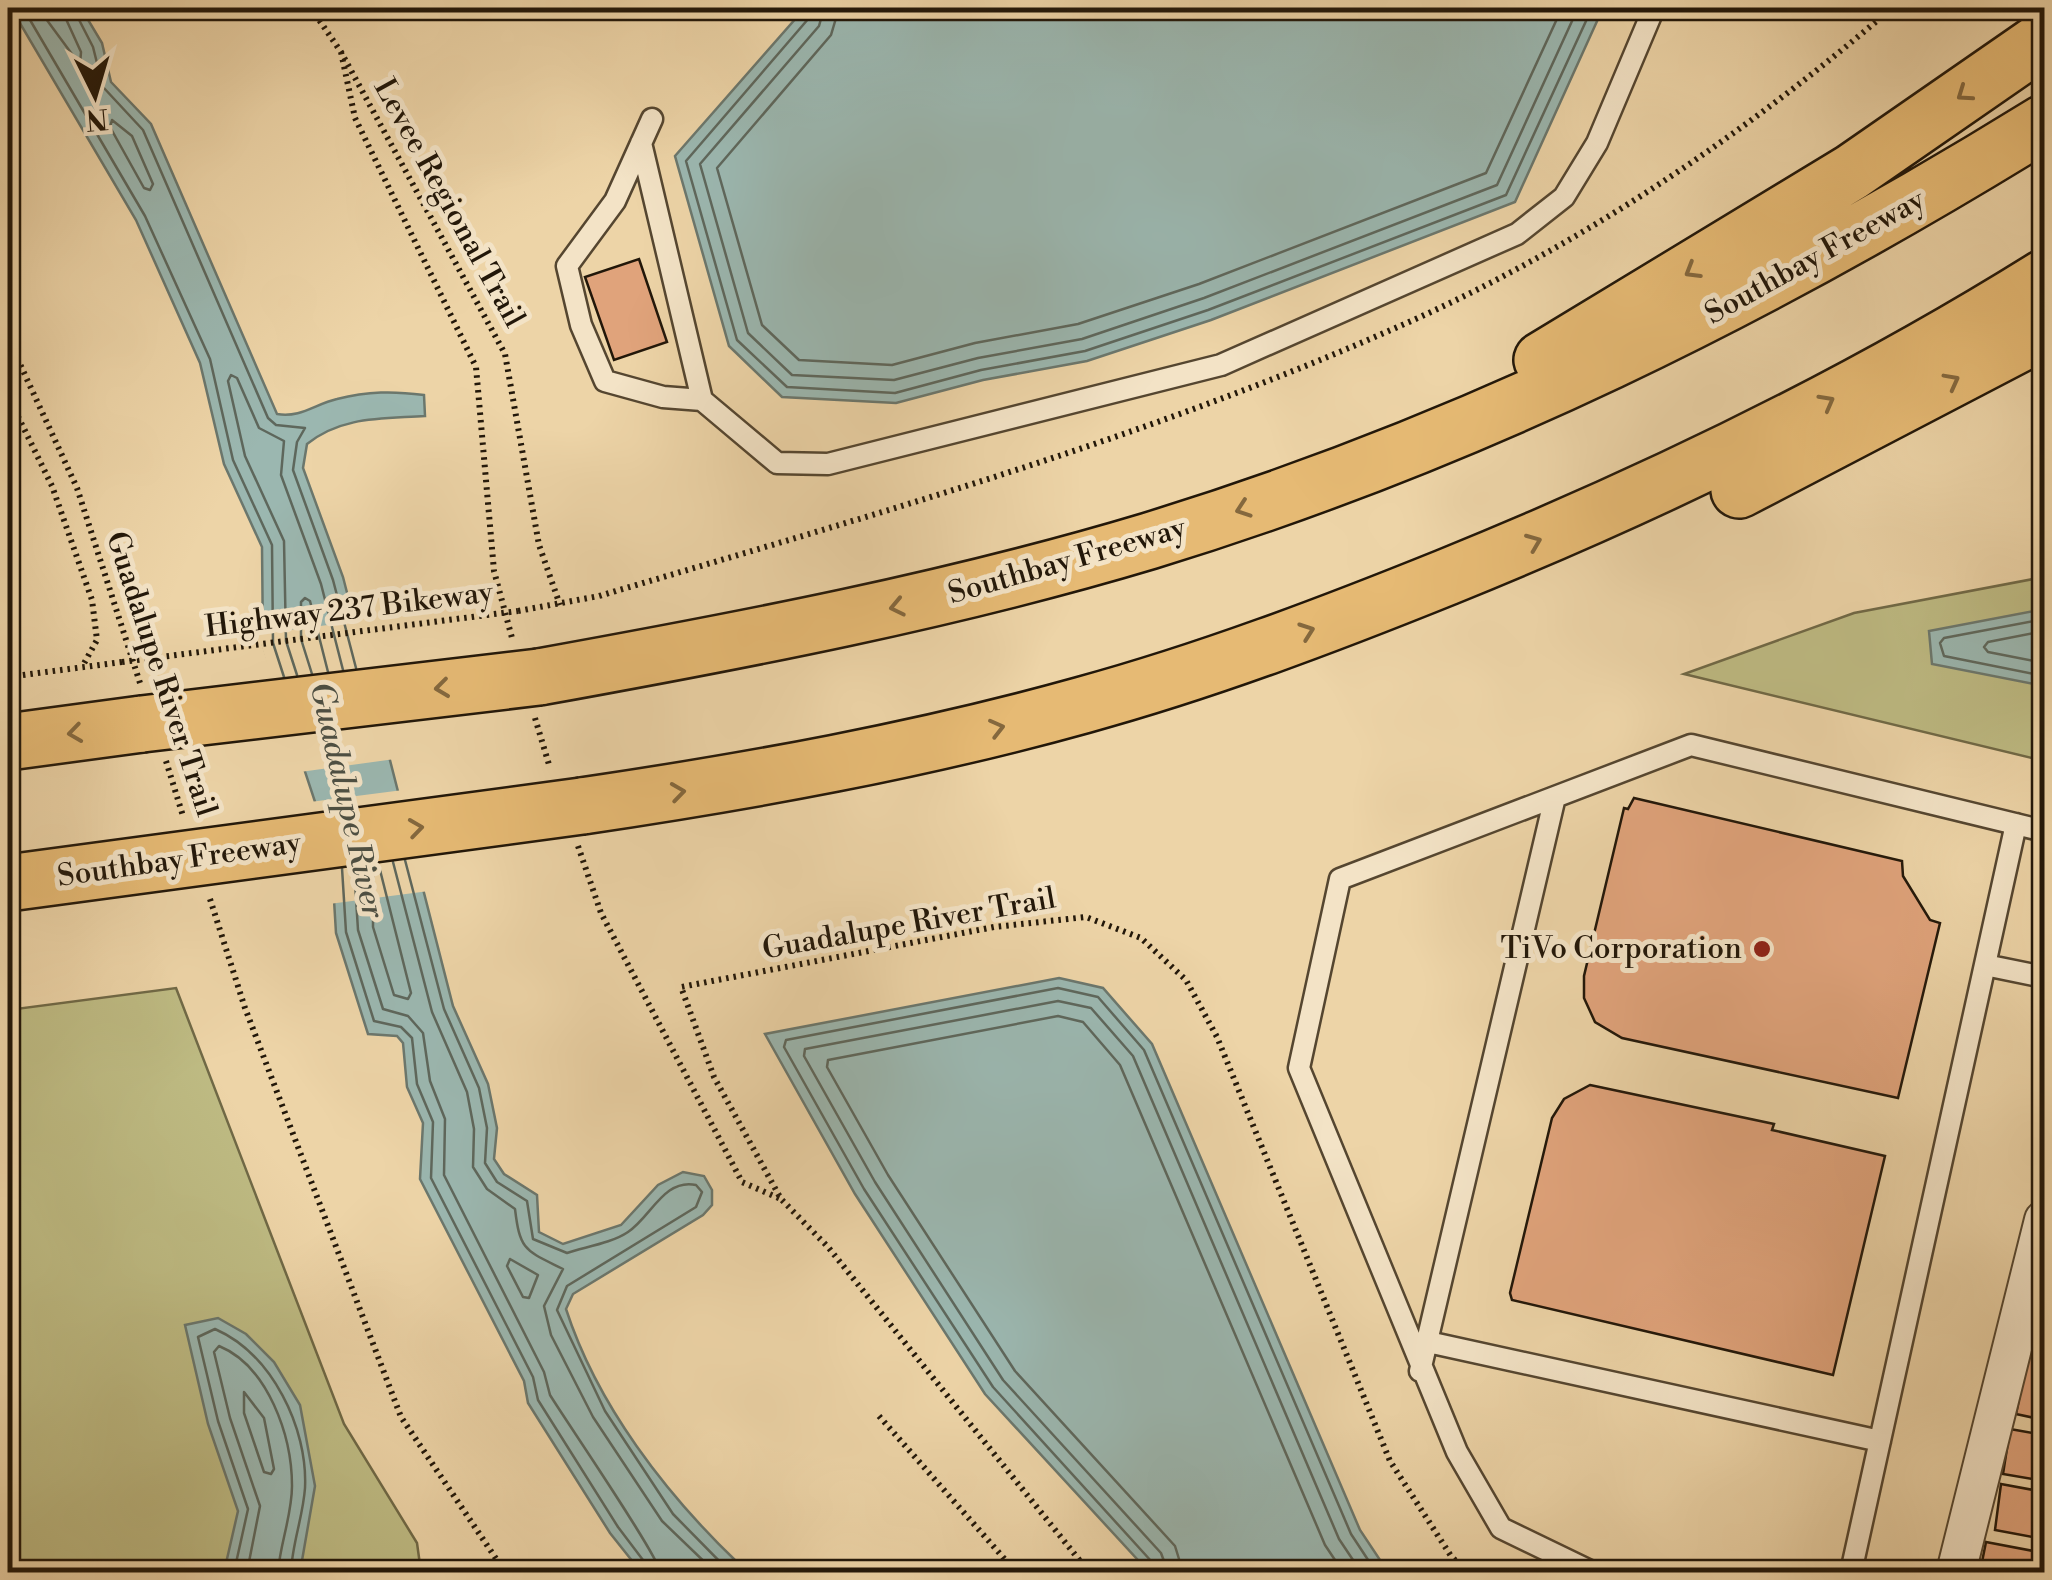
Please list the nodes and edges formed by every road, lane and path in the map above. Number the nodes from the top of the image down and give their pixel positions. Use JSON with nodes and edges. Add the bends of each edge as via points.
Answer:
{"nodes":[{"id":1,"x":311,"y":8,"type":"edge"},
{"id":2,"x":604,"y":8,"type":"edge"},
{"id":3,"x":1654,"y":8,"type":"edge"},
{"id":4,"x":699,"y":10,"type":"dead end"},
{"id":5,"x":2044,"y":39,"type":"edge"},
{"id":6,"x":652,"y":119,"type":"dead end"},
{"id":7,"x":2044,"y":123,"type":"edge"},
{"id":8,"x":641,"y":143,"type":"junction"},
{"id":9,"x":2044,"y":278,"type":"edge"},
{"id":10,"x":2044,"y":331,"type":"edge"},
{"id":11,"x":8,"y":338,"type":"edge"},
{"id":12,"x":8,"y":396,"type":"edge"},
{"id":13,"x":702,"y":400,"type":"junction"},
{"id":14,"x":1336,"y":478,"type":"junction"},
{"id":15,"x":560,"y":605,"type":"dead end"},
{"id":16,"x":1378,"y":605,"type":"junction"},
{"id":17,"x":518,"y":610,"type":"dead end"},
{"id":18,"x":82,"y":667,"type":"junction"},
{"id":19,"x":8,"y":677,"type":"edge"},
{"id":20,"x":149,"y":722,"type":"junction"},
{"id":21,"x":8,"y":742,"type":"edge"},
{"id":22,"x":1555,"y":797,"type":"junction"},
{"id":23,"x":186,"y":822,"type":"dead end"},
{"id":24,"x":2016,"y":824,"type":"junction"},
{"id":25,"x":2044,"y":831,"type":"edge"},
{"id":26,"x":8,"y":884,"type":"edge"},
{"id":27,"x":209,"y":896,"type":"dead end"},
{"id":28,"x":1985,"y":964,"type":"junction"},
{"id":29,"x":2044,"y":977,"type":"edge"},
{"id":30,"x":2044,"y":1220,"type":"edge"},
{"id":31,"x":1428,"y":1342,"type":"junction"},
{"id":32,"x":1420,"y":1372,"type":"junction"},
{"id":33,"x":879,"y":1416,"type":"dead end"},
{"id":34,"x":1880,"y":1441,"type":"junction"},
{"id":35,"x":505,"y":1572,"type":"edge"},
{"id":36,"x":1016,"y":1572,"type":"edge"},
{"id":37,"x":1089,"y":1572,"type":"edge"},
{"id":38,"x":1468,"y":1572,"type":"edge"},
{"id":39,"x":1592,"y":1572,"type":"edge"},
{"id":40,"x":1851,"y":1572,"type":"edge"},
{"id":41,"x":1956,"y":1572,"type":"edge"}],
"edges":[{"from":1,"to":15,"type":"path","name":"Levee Regional Trail","via":[[505,354],[539,545]]},
{"from":2,"to":4,"type":"path","via":[[651,18]]},
{"from":3,"to":13,"type":"lane","via":[[1597,143],[1564,197],[1517,234],[1220,366],[828,464],[777,464]]},
{"from":5,"to":14,"type":"highway","one_way":true,"via":[[1756,232]]},
{"from":6,"to":8,"type":"lane"},
{"from":7,"to":14,"type":"highway","name":"Southbay Freeway","via":[[1715,313],[1522,404]]},
{"from":8,"to":13,"type":"lane"},
{"from":8,"to":13,"type":"lane","via":[[615,202],[566,266],[605,381]]},
{"from":16,"to":9,"type":"highway","name":"Southbay Freeway","one_way":true,"via":[[1584,522],[1774,431]]},
{"from":16,"to":10,"type":"highway","one_way":true,"via":[[1512,591],[1782,470]]},
{"from":11,"to":20,"type":"path","name":"Guadalupe River Trail","via":[[78,488]]},
{"from":12,"to":18,"type":"path","name":"Guadalupe River Trail","via":[[52,486],[92,600],[97,640]]},
{"from":14,"to":20,"type":"highway","name":"Southbay Freeway","one_way":true,"bridge":true,"via":[[1150,540],[954,594],[748,639],[539,677]]},
{"from":26,"to":16,"type":"highway","name":"Southbay Freeway","one_way":true,"bridge":true,"via":[[811,770],[998,728],[1196,671]]},
{"from":17,"to":18,"type":"path","name":"Highway 237 Bikeway","bridge":true},
{"from":18,"to":19,"type":"path","name":"Highway 237 Bikeway"},
{"from":20,"to":21,"type":"highway","name":"Southbay Freeway","one_way":true},
{"from":20,"to":23,"type":"path","name":"Guadalupe River Trail"},
{"from":22,"to":24,"type":"lane","via":[[1692,745]]},
{"from":22,"to":31,"type":"lane"},
{"from":22,"to":32,"type":"lane","via":[[1340,878],[1299,1068]]},
{"from":24,"to":25,"type":"lane"},
{"from":24,"to":28,"type":"lane"},
{"from":27,"to":35,"type":"path","via":[[401,1417]]},
{"from":28,"to":29,"type":"lane"},
{"from":28,"to":34,"type":"lane"},
{"from":30,"to":41,"type":"street"},
{"from":31,"to":32,"type":"lane"},
{"from":31,"to":34,"type":"lane"},
{"from":32,"to":39,"type":"lane","via":[[1501,1528]]},
{"from":33,"to":36,"type":"path"},
{"from":34,"to":40,"type":"lane"},
{"from":37,"to":38,"type":"path","name":"Guadalupe River Trail","via":[[828,1247],[781,1199],[714,1077],[681,986],[994,927],[1086,917],[1141,938],[1186,980],[1217,1037],[1390,1461]]}]}
